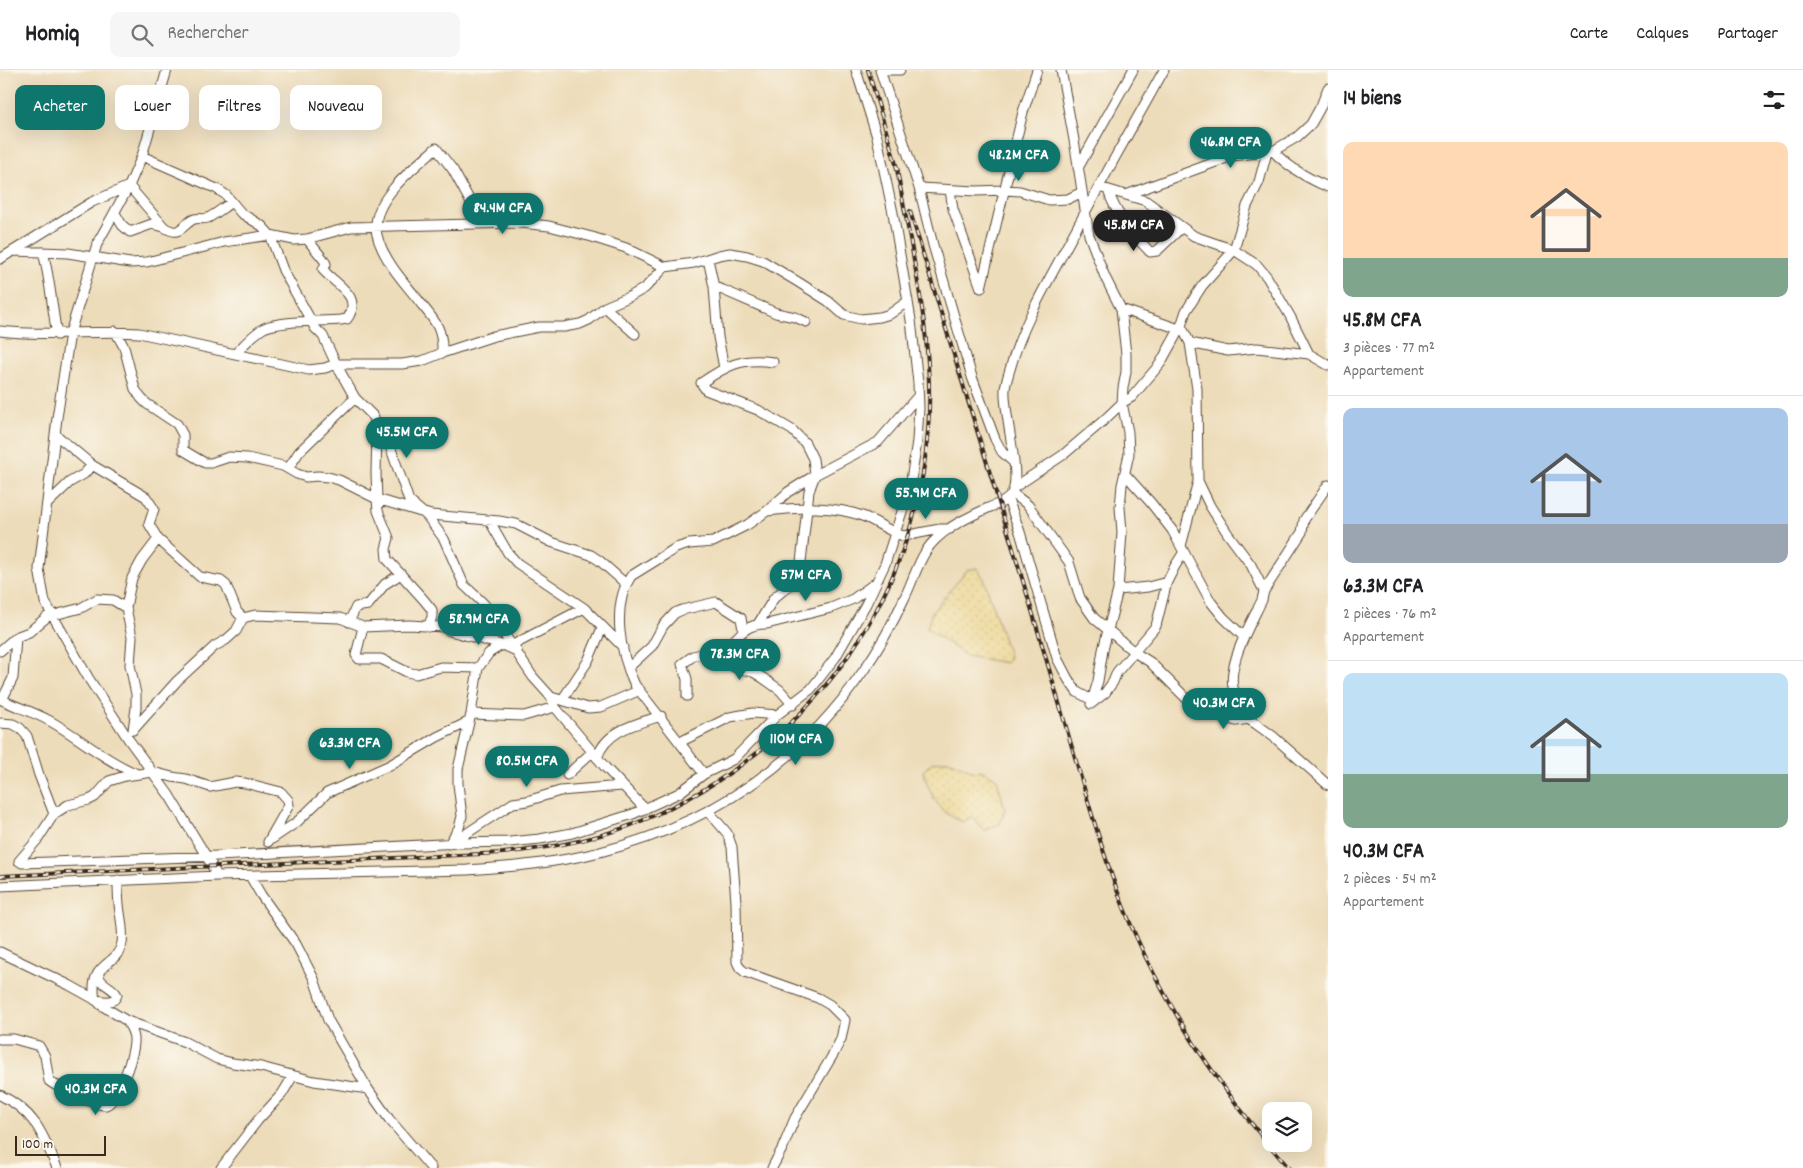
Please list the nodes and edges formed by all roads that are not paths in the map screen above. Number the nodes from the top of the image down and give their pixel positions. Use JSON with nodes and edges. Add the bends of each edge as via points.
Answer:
{"nodes":[{"id":1,"x":167,"y":70,"type":"edge"},
{"id":2,"x":856,"y":70,"type":"edge"},
{"id":3,"x":881,"y":70,"type":"edge"},
{"id":4,"x":900,"y":70,"type":"edge"},
{"id":5,"x":1037,"y":70,"type":"edge"},
{"id":6,"x":1061,"y":70,"type":"edge"},
{"id":7,"x":1133,"y":70,"type":"edge"},
{"id":8,"x":1164,"y":70,"type":"edge"},
{"id":9,"x":1328,"y":88,"type":"edge"},
{"id":10,"x":1270,"y":151,"type":"junction"},
{"id":11,"x":142,"y":156,"type":"junction"},
{"id":12,"x":1078,"y":168,"type":"junction"},
{"id":13,"x":129,"y":186,"type":"junction"},
{"id":14,"x":1328,"y":187,"type":"edge"},
{"id":15,"x":919,"y":188,"type":"junction"},
{"id":16,"x":1103,"y":189,"type":"junction"},
{"id":17,"x":950,"y":190,"type":"junction"},
{"id":18,"x":1005,"y":190,"type":"junction"},
{"id":19,"x":1082,"y":192,"type":"junction"},
{"id":20,"x":1126,"y":195,"type":"junction"},
{"id":21,"x":232,"y":202,"type":"junction"},
{"id":22,"x":115,"y":212,"type":"junction"},
{"id":23,"x":1085,"y":212,"type":"junction"},
{"id":24,"x":482,"y":223,"type":"junction"},
{"id":25,"x":375,"y":225,"type":"junction"},
{"id":26,"x":164,"y":226,"type":"junction"},
{"id":27,"x":1181,"y":228,"type":"junction"},
{"id":28,"x":270,"y":235,"type":"junction"},
{"id":29,"x":307,"y":239,"type":"junction"},
{"id":30,"x":14,"y":250,"type":"junction"},
{"id":31,"x":1234,"y":250,"type":"junction"},
{"id":32,"x":44,"y":252,"type":"junction"},
{"id":33,"x":91,"y":258,"type":"junction"},
{"id":34,"x":0,"y":259,"type":"edge"},
{"id":35,"x":708,"y":259,"type":"junction"},
{"id":36,"x":665,"y":267,"type":"junction"},
{"id":37,"x":714,"y":287,"type":"junction"},
{"id":38,"x":908,"y":301,"type":"junction"},
{"id":39,"x":605,"y":307,"type":"junction"},
{"id":40,"x":1122,"y":308,"type":"junction"},
{"id":41,"x":313,"y":322,"type":"junction"},
{"id":42,"x":806,"y":322,"type":"dead end"},
{"id":43,"x":1180,"y":327,"type":"junction"},
{"id":44,"x":0,"y":331,"type":"edge"},
{"id":45,"x":115,"y":331,"type":"junction"},
{"id":46,"x":70,"y":333,"type":"junction"},
{"id":47,"x":635,"y":334,"type":"dead end"},
{"id":48,"x":57,"y":335,"type":"junction"},
{"id":49,"x":1190,"y":343,"type":"junction"},
{"id":50,"x":442,"y":352,"type":"junction"},
{"id":51,"x":235,"y":354,"type":"junction"},
{"id":52,"x":1309,"y":354,"type":"junction"},
{"id":53,"x":773,"y":362,"type":"dead end"},
{"id":54,"x":336,"y":364,"type":"junction"},
{"id":55,"x":1328,"y":365,"type":"edge"},
{"id":56,"x":724,"y":368,"type":"junction"},
{"id":57,"x":918,"y":396,"type":"junction"},
{"id":58,"x":355,"y":398,"type":"junction"},
{"id":59,"x":1122,"y":403,"type":"junction"},
{"id":60,"x":377,"y":431,"type":"junction"},
{"id":61,"x":55,"y":434,"type":"junction"},
{"id":62,"x":1013,"y":462,"type":"junction"},
{"id":63,"x":92,"y":465,"type":"junction"},
{"id":64,"x":288,"y":469,"type":"junction"},
{"id":65,"x":1125,"y":474,"type":"junction"},
{"id":66,"x":815,"y":475,"type":"junction"},
{"id":67,"x":1198,"y":481,"type":"junction"},
{"id":68,"x":1328,"y":485,"type":"edge"},
{"id":69,"x":1012,"y":493,"type":"junction"},
{"id":70,"x":377,"y":499,"type":"junction"},
{"id":71,"x":47,"y":504,"type":"junction"},
{"id":72,"x":808,"y":508,"type":"junction"},
{"id":73,"x":767,"y":511,"type":"junction"},
{"id":74,"x":422,"y":512,"type":"junction"},
{"id":75,"x":489,"y":520,"type":"junction"},
{"id":76,"x":950,"y":529,"type":"junction"},
{"id":77,"x":895,"y":532,"type":"junction"},
{"id":78,"x":158,"y":539,"type":"junction"},
{"id":79,"x":1182,"y":549,"type":"junction"},
{"id":80,"x":401,"y":574,"type":"junction"},
{"id":81,"x":1167,"y":582,"type":"junction"},
{"id":82,"x":876,"y":583,"type":"junction"},
{"id":83,"x":626,"y":584,"type":"junction"},
{"id":84,"x":1118,"y":590,"type":"junction"},
{"id":85,"x":1264,"y":591,"type":"junction"},
{"id":86,"x":126,"y":608,"type":"junction"},
{"id":87,"x":584,"y":608,"type":"junction"},
{"id":88,"x":53,"y":614,"type":"junction"},
{"id":89,"x":243,"y":618,"type":"junction"},
{"id":90,"x":349,"y":622,"type":"junction"},
{"id":91,"x":758,"y":624,"type":"junction"},
{"id":92,"x":363,"y":627,"type":"junction"},
{"id":93,"x":428,"y":627,"type":"junction"},
{"id":94,"x":602,"y":628,"type":"junction"},
{"id":95,"x":1108,"y":629,"type":"junction"},
{"id":96,"x":743,"y":630,"type":"junction"},
{"id":97,"x":16,"y":637,"type":"junction"},
{"id":98,"x":1244,"y":637,"type":"junction"},
{"id":99,"x":502,"y":645,"type":"junction"},
{"id":100,"x":623,"y":647,"type":"junction"},
{"id":101,"x":515,"y":648,"type":"junction"},
{"id":102,"x":0,"y":651,"type":"edge"},
{"id":103,"x":1134,"y":652,"type":"junction"},
{"id":104,"x":718,"y":657,"type":"junction"},
{"id":105,"x":478,"y":668,"type":"junction"},
{"id":106,"x":628,"y":668,"type":"junction"},
{"id":107,"x":640,"y":690,"type":"junction"},
{"id":108,"x":688,"y":696,"type":"dead end"},
{"id":109,"x":551,"y":697,"type":"junction"},
{"id":110,"x":1,"y":700,"type":"edge"},
{"id":111,"x":562,"y":700,"type":"junction"},
{"id":112,"x":1092,"y":700,"type":"junction"},
{"id":113,"x":793,"y":704,"type":"junction"},
{"id":114,"x":555,"y":707,"type":"junction"},
{"id":115,"x":777,"y":715,"type":"junction"},
{"id":116,"x":661,"y":716,"type":"junction"},
{"id":117,"x":469,"y":718,"type":"junction"},
{"id":118,"x":1248,"y":719,"type":"junction"},
{"id":119,"x":0,"y":723,"type":"edge"},
{"id":120,"x":134,"y":729,"type":"junction"},
{"id":121,"x":129,"y":740,"type":"junction"},
{"id":122,"x":680,"y":742,"type":"junction"},
{"id":123,"x":594,"y":755,"type":"junction"},
{"id":124,"x":153,"y":772,"type":"junction"},
{"id":125,"x":136,"y":774,"type":"junction"},
{"id":126,"x":704,"y":774,"type":"junction"},
{"id":127,"x":567,"y":775,"type":"dead end"},
{"id":128,"x":622,"y":786,"type":"junction"},
{"id":129,"x":1328,"y":786,"type":"edge"},
{"id":130,"x":645,"y":809,"type":"junction"},
{"id":131,"x":709,"y":812,"type":"junction"},
{"id":132,"x":54,"y":814,"type":"junction"},
{"id":133,"x":268,"y":842,"type":"junction"},
{"id":134,"x":450,"y":844,"type":"junction"},
{"id":135,"x":261,"y":853,"type":"junction"},
{"id":136,"x":206,"y":856,"type":"junction"},
{"id":137,"x":217,"y":876,"type":"junction"},
{"id":138,"x":250,"y":876,"type":"junction"},
{"id":139,"x":118,"y":880,"type":"junction"},
{"id":140,"x":0,"y":886,"type":"edge"},
{"id":141,"x":0,"y":952,"type":"edge"},
{"id":142,"x":97,"y":975,"type":"junction"},
{"id":143,"x":75,"y":989,"type":"junction"},
{"id":144,"x":95,"y":1000,"type":"junction"},
{"id":145,"x":127,"y":1021,"type":"junction"},
{"id":146,"x":0,"y":1039,"type":"edge"},
{"id":147,"x":293,"y":1076,"type":"junction"},
{"id":148,"x":368,"y":1089,"type":"junction"},
{"id":149,"x":0,"y":1095,"type":"edge"},
{"id":150,"x":57,"y":1168,"type":"edge"},
{"id":151,"x":221,"y":1168,"type":"edge"},
{"id":152,"x":431,"y":1168,"type":"edge"},
{"id":153,"x":772,"y":1168,"type":"edge"}],
"edges":[{"from":1,"to":11,"type":"street"},
{"from":2,"to":38,"type":"street","via":[[877,137]]},
{"from":3,"to":4,"type":"street"},
{"from":3,"to":15,"type":"street"},
{"from":5,"to":18,"type":"street","via":[[1023,112]]},
{"from":6,"to":12,"type":"street"},
{"from":7,"to":12,"type":"street"},
{"from":8,"to":16,"type":"street"},
{"from":9,"to":10,"type":"street","via":[[1311,124],[1297,137]]},
{"from":10,"to":14,"type":"street","via":[[1315,182]]},
{"from":10,"to":20,"type":"street","via":[[1232,156]]},
{"from":10,"to":31,"type":"street","via":[[1247,206]]},
{"from":11,"to":13,"type":"street"},
{"from":11,"to":21,"type":"street","via":[[203,182]]},
{"from":12,"to":19,"type":"street"},
{"from":13,"to":22,"type":"street"},
{"from":13,"to":26,"type":"street"},
{"from":13,"to":30,"type":"street","via":[[92,202]]},
{"from":15,"to":17,"type":"street"},
{"from":15,"to":62,"type":"street","via":[[974,385],[995,439]]},
{"from":16,"to":20,"type":"street"},
{"from":16,"to":23,"type":"street"},
{"from":16,"to":27,"type":"street","via":[[1150,252],[1157,251]]},
{"from":17,"to":18,"type":"street"},
{"from":17,"to":18,"type":"street","via":[[953,209],[981,288]]},
{"from":18,"to":19,"type":"street","via":[[1049,200],[1068,199]]},
{"from":19,"to":23,"type":"street"},
{"from":20,"to":27,"type":"street","via":[[1146,201]]},
{"from":21,"to":26,"type":"street","via":[[208,218],[193,219],[176,231]]},
{"from":21,"to":28,"type":"street","via":[[240,213],[262,226]]},
{"from":22,"to":26,"type":"street","via":[[130,232],[152,224]]},
{"from":22,"to":33,"type":"street"},
{"from":23,"to":40,"type":"street","via":[[1089,235],[1105,277]]},
{"from":23,"to":62,"type":"street","via":[[1020,338],[1010,367],[1005,395]]},
{"from":24,"to":25,"type":"street"},
{"from":24,"to":25,"type":"street","via":[[453,170],[436,148],[402,179],[387,198]]},
{"from":24,"to":36,"type":"street","via":[[531,224],[565,230],[626,248]]},
{"from":25,"to":29,"type":"street","via":[[351,227]]},
{"from":25,"to":50,"type":"street","via":[[388,261],[438,326],[443,341]]},
{"from":27,"to":31,"type":"street"},
{"from":28,"to":29,"type":"street"},
{"from":28,"to":33,"type":"street","via":[[224,242],[147,262]]},
{"from":28,"to":41,"type":"street","via":[[283,270]]},
{"from":29,"to":41,"type":"street","via":[[324,260],[324,271],[353,304],[347,319]]},
{"from":30,"to":32,"type":"street"},
{"from":30,"to":34,"type":"street"},
{"from":31,"to":43,"type":"street","via":[[1202,286]]},
{"from":31,"to":52,"type":"street","via":[[1257,265],[1267,277]]},
{"from":32,"to":33,"type":"street"},
{"from":32,"to":48,"type":"street"},
{"from":33,"to":46,"type":"street"},
{"from":35,"to":36,"type":"street"},
{"from":35,"to":37,"type":"street"},
{"from":35,"to":38,"type":"street","via":[[730,254],[763,261],[828,301],[844,315],[861,319],[890,314]]},
{"from":36,"to":39,"type":"street","via":[[645,288]]},
{"from":37,"to":42,"type":"street"},
{"from":37,"to":56,"type":"street"},
{"from":38,"to":57,"type":"street"},
{"from":39,"to":47,"type":"street"},
{"from":39,"to":50,"type":"street","via":[[580,324],[539,327],[494,336]]},
{"from":40,"to":43,"type":"street"},
{"from":40,"to":59,"type":"street","via":[[1126,363]]},
{"from":41,"to":51,"type":"street","via":[[269,326],[255,333]]},
{"from":41,"to":54,"type":"street"},
{"from":43,"to":49,"type":"street"},
{"from":43,"to":59,"type":"street","via":[[1160,364],[1141,388]]},
{"from":44,"to":48,"type":"street"},
{"from":45,"to":46,"type":"street"},
{"from":45,"to":51,"type":"street","via":[[155,336]]},
{"from":45,"to":64,"type":"street","via":[[124,347],[135,389],[141,398],[177,424],[183,435],[185,452],[205,463],[229,457],[247,458]]},
{"from":46,"to":48,"type":"street"},
{"from":46,"to":61,"type":"street"},
{"from":49,"to":52,"type":"street","via":[[1228,351],[1257,348]]},
{"from":49,"to":67,"type":"street","via":[[1197,389]]},
{"from":50,"to":54,"type":"street","via":[[422,361],[402,364]]},
{"from":51,"to":54,"type":"street","via":[[309,370]]},
{"from":52,"to":55,"type":"street"},
{"from":53,"to":56,"type":"street","via":[[756,360]]},
{"from":54,"to":58,"type":"street"},
{"from":56,"to":66,"type":"street","via":[[701,383],[706,390],[758,410],[792,430],[814,458]]},
{"from":57,"to":66,"type":"street","via":[[878,442]]},
{"from":57,"to":77,"type":"street","via":[[917,441],[910,487]]},
{"from":58,"to":60,"type":"street","via":[[374,417]]},
{"from":58,"to":64,"type":"street","via":[[299,452]]},
{"from":59,"to":65,"type":"street","via":[[1129,454]]},
{"from":59,"to":69,"type":"street","via":[[1063,455]]},
{"from":60,"to":70,"type":"street"},
{"from":60,"to":74,"type":"street","via":[[390,446],[406,496]]},
{"from":61,"to":63,"type":"street"},
{"from":61,"to":71,"type":"street"},
{"from":62,"to":69,"type":"street"},
{"from":63,"to":71,"type":"street"},
{"from":63,"to":78,"type":"street","via":[[150,501],[154,509],[149,524]]},
{"from":64,"to":70,"type":"street","via":[[306,477],[339,480]]},
{"from":65,"to":79,"type":"street","via":[[1164,518]]},
{"from":65,"to":84,"type":"street","via":[[1120,507],[1122,532]]},
{"from":66,"to":72,"type":"street","via":[[809,491]]},
{"from":66,"to":73,"type":"street","via":[[788,492]]},
{"from":67,"to":79,"type":"street"},
{"from":67,"to":85,"type":"street","via":[[1210,506],[1251,565]]},
{"from":68,"to":85,"type":"street"},
{"from":69,"to":76,"type":"street"},
{"from":69,"to":95,"type":"street","via":[[1028,505],[1069,562],[1080,598],[1094,618]]},
{"from":69,"to":112,"type":"street","via":[[1020,532],[1058,658],[1077,692]]},
{"from":70,"to":74,"type":"street"},
{"from":70,"to":80,"type":"street","via":[[378,511],[389,538],[387,559]]},
{"from":71,"to":88,"type":"street","via":[[39,569],[45,602]]},
{"from":72,"to":73,"type":"street"},
{"from":72,"to":77,"type":"street","via":[[832,509],[864,517]]},
{"from":72,"to":91,"type":"street","via":[[800,571],[792,583],[774,598]]},
{"from":73,"to":83,"type":"street","via":[[712,542],[676,548],[631,576]]},
{"from":74,"to":75,"type":"street"},
{"from":74,"to":101,"type":"street","via":[[444,539],[464,585],[484,604]]},
{"from":75,"to":83,"type":"street","via":[[516,524],[551,542],[591,555]]},
{"from":75,"to":87,"type":"street","via":[[517,563]]},
{"from":76,"to":77,"type":"street","via":[[907,536]]},
{"from":76,"to":131,"type":"street","via":[[925,553],[892,622],[842,702],[792,753]]},
{"from":77,"to":82,"type":"street"},
{"from":78,"to":86,"type":"street","via":[[129,584]]},
{"from":78,"to":89,"type":"street","via":[[200,577],[221,580]]},
{"from":79,"to":81,"type":"street"},
{"from":79,"to":98,"type":"street","via":[[1211,602]]},
{"from":80,"to":90,"type":"street","via":[[385,584],[368,605],[356,607]]},
{"from":80,"to":93,"type":"street","via":[[432,610]]},
{"from":81,"to":84,"type":"street"},
{"from":81,"to":103,"type":"street","via":[[1156,626]]},
{"from":82,"to":91,"type":"street","via":[[832,608]]},
{"from":82,"to":113,"type":"street","via":[[835,658],[812,689]]},
{"from":83,"to":100,"type":"street","via":[[618,626]]},
{"from":84,"to":95,"type":"street"},
{"from":85,"to":98,"type":"street"},
{"from":86,"to":88,"type":"street","via":[[113,600],[97,599],[81,608]]},
{"from":86,"to":120,"type":"street","via":[[131,630],[130,666],[136,694]]},
{"from":87,"to":94,"type":"street"},
{"from":87,"to":101,"type":"street"},
{"from":88,"to":97,"type":"street"},
{"from":88,"to":121,"type":"street","via":[[89,679]]},
{"from":89,"to":90,"type":"street","via":[[255,615],[340,618]]},
{"from":89,"to":120,"type":"street","via":[[236,631],[177,681]]},
{"from":90,"to":92,"type":"street"},
{"from":91,"to":96,"type":"street"},
{"from":92,"to":93,"type":"street"},
{"from":92,"to":105,"type":"street","via":[[356,656],[359,659],[381,659],[416,674],[441,668]]},
{"from":93,"to":99,"type":"street","via":[[443,627]]},
{"from":94,"to":100,"type":"street"},
{"from":94,"to":111,"type":"street","via":[[588,661]]},
{"from":95,"to":103,"type":"street"},
{"from":95,"to":112,"type":"street"},
{"from":96,"to":104,"type":"street"},
{"from":96,"to":106,"type":"street","via":[[741,618],[716,602],[682,610],[669,619],[652,646]]},
{"from":97,"to":102,"type":"street"},
{"from":97,"to":110,"type":"street","via":[[13,678]]},
{"from":98,"to":118,"type":"street","via":[[1233,687]]},
{"from":99,"to":101,"type":"street"},
{"from":99,"to":105,"type":"street","via":[[489,653]]},
{"from":100,"to":106,"type":"street"},
{"from":101,"to":109,"type":"street","via":[[533,677]]},
{"from":103,"to":112,"type":"street","via":[[1105,693],[1091,704]]},
{"from":103,"to":118,"type":"street","via":[[1150,662],[1192,704],[1213,715],[1236,721]]},
{"from":104,"to":108,"type":"street","via":[[702,654],[682,664]]},
{"from":104,"to":113,"type":"street","via":[[763,678]]},
{"from":105,"to":117,"type":"street"},
{"from":106,"to":107,"type":"street"},
{"from":107,"to":111,"type":"street","via":[[601,707],[588,708]]},
{"from":107,"to":116,"type":"street"},
{"from":109,"to":111,"type":"street"},
{"from":109,"to":114,"type":"street"},
{"from":110,"to":125,"type":"street","via":[[47,719],[118,766]]},
{"from":113,"to":115,"type":"street"},
{"from":114,"to":117,"type":"street","via":[[524,716]]},
{"from":114,"to":123,"type":"street"},
{"from":115,"to":122,"type":"street","via":[[753,713],[730,718]]},
{"from":115,"to":126,"type":"street","via":[[734,759]]},
{"from":116,"to":122,"type":"street"},
{"from":116,"to":123,"type":"street","via":[[621,730]]},
{"from":117,"to":133,"type":"street","via":[[390,765],[327,793],[297,822]]},
{"from":117,"to":134,"type":"street","via":[[458,769],[462,816]]},
{"from":118,"to":129,"type":"street","via":[[1274,736]]},
{"from":119,"to":132,"type":"street","via":[[13,724],[27,736]]},
{"from":120,"to":121,"type":"street"},
{"from":121,"to":124,"type":"street"},
{"from":122,"to":126,"type":"street"},
{"from":123,"to":127,"type":"street"},
{"from":123,"to":128,"type":"street"},
{"from":124,"to":125,"type":"street"},
{"from":124,"to":133,"type":"street","via":[[210,788],[236,782],[281,792],[289,804]]},
{"from":124,"to":136,"type":"street"},
{"from":125,"to":132,"type":"street","via":[[109,782],[95,797],[68,805]]},
{"from":126,"to":130,"type":"street","via":[[679,793]]},
{"from":128,"to":130,"type":"street"},
{"from":128,"to":134,"type":"street","via":[[560,791],[513,803]]},
{"from":130,"to":134,"type":"street","via":[[572,834],[510,842]]},
{"from":131,"to":138,"type":"street","via":[[631,844],[551,861],[467,870]]},
{"from":131,"to":153,"type":"street","via":[[727,833],[732,847],[740,968],[818,998],[845,1020],[841,1039],[795,1118]]},
{"from":132,"to":136,"type":"street","via":[[20,863]]},
{"from":133,"to":135,"type":"street"},
{"from":134,"to":135,"type":"street"},
{"from":135,"to":136,"type":"street"},
{"from":136,"to":137,"type":"street"},
{"from":137,"to":138,"type":"street"},
{"from":137,"to":139,"type":"street"},
{"from":138,"to":148,"type":"street","via":[[296,944],[314,979],[328,1020]]},
{"from":139,"to":140,"type":"street"},
{"from":139,"to":142,"type":"street","via":[[122,943]]},
{"from":141,"to":143,"type":"street"},
{"from":142,"to":143,"type":"street"},
{"from":142,"to":144,"type":"street","via":[[93,986]]},
{"from":142,"to":144,"type":"street","via":[[117,995],[112,1001]]},
{"from":143,"to":144,"type":"street"},
{"from":144,"to":145,"type":"street"},
{"from":145,"to":146,"type":"street","via":[[134,1033],[134,1051],[116,1094],[106,1105],[49,1081],[45,1056],[39,1046]]},
{"from":145,"to":147,"type":"street","via":[[185,1042],[217,1059]]},
{"from":147,"to":148,"type":"street"},
{"from":147,"to":151,"type":"street"},
{"from":148,"to":152,"type":"street"},
{"from":149,"to":150,"type":"street","via":[[14,1102],[38,1125]]}]}
